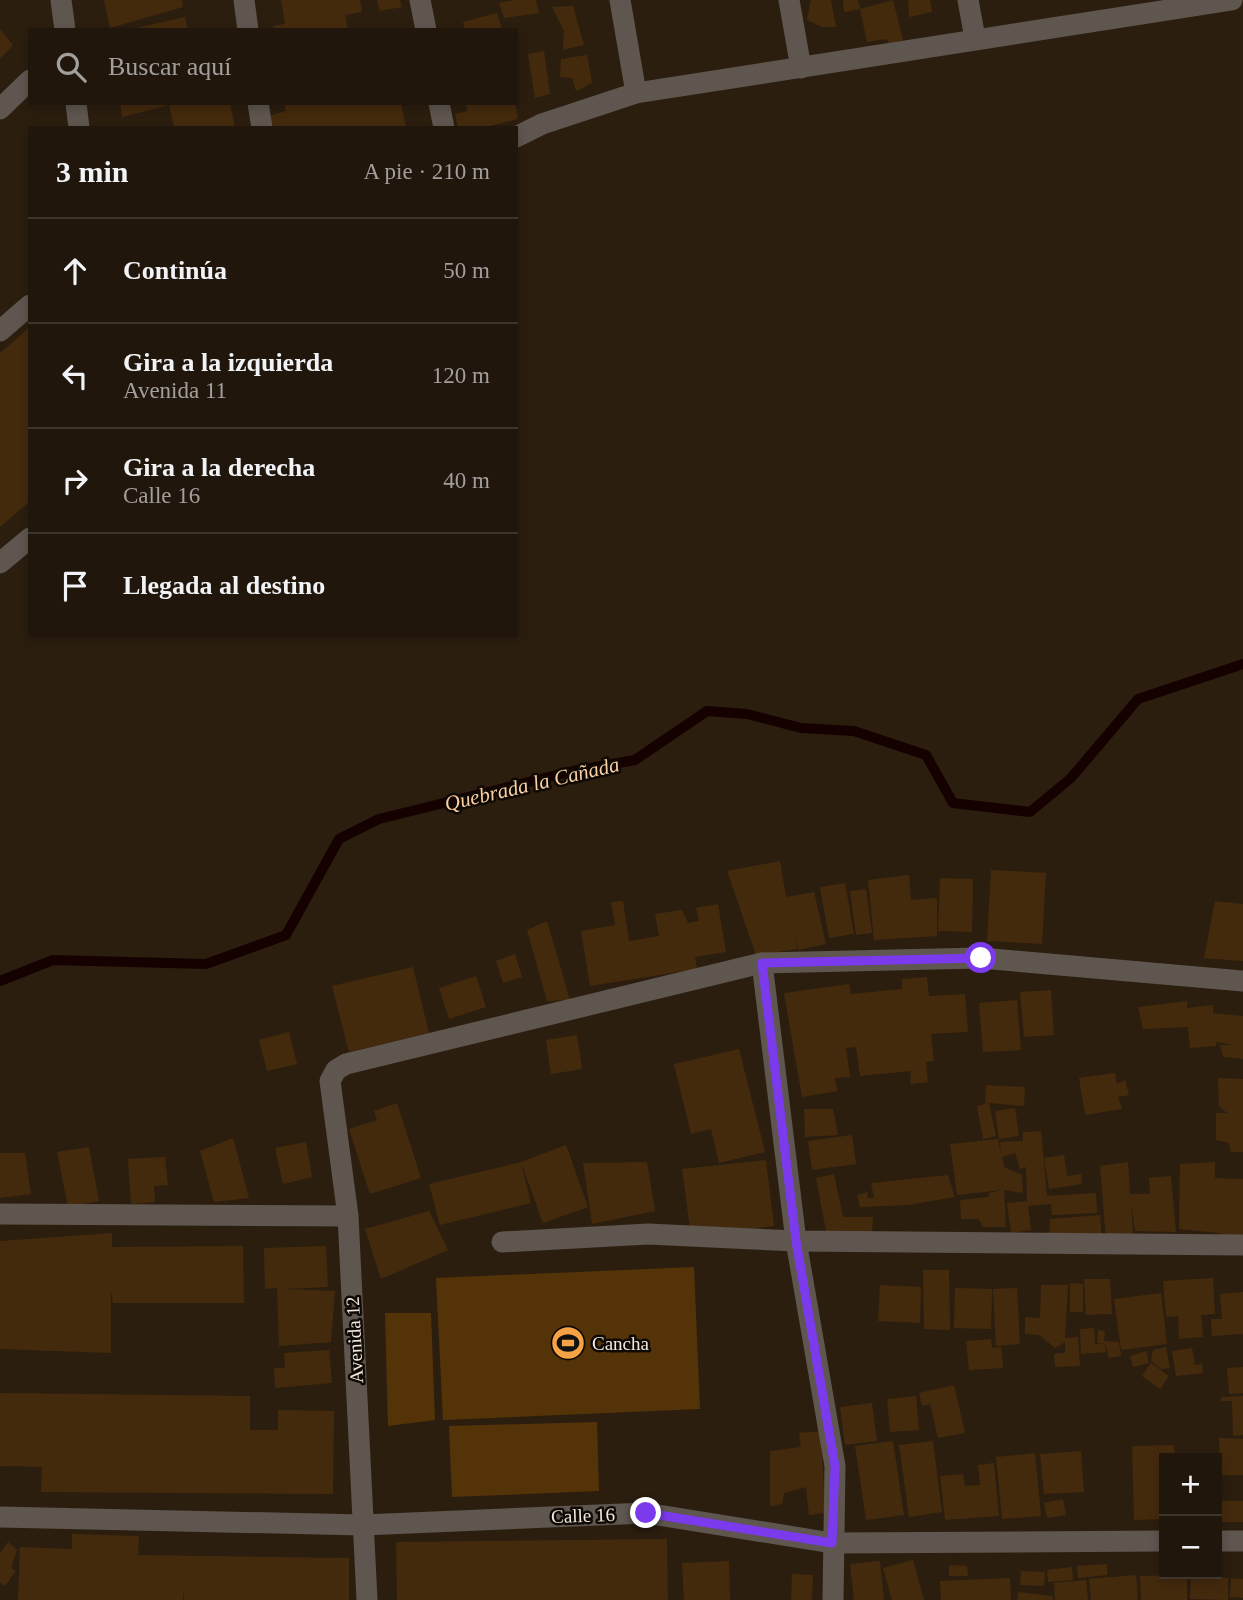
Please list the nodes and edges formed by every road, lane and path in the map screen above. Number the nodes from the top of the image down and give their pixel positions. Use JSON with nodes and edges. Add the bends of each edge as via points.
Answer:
{"nodes":[{"id":1,"x":61,"y":0,"type":"edge"},
{"id":2,"x":244,"y":0,"type":"edge"},
{"id":3,"x":420,"y":0,"type":"edge"},
{"id":4,"x":620,"y":0,"type":"edge"},
{"id":5,"x":789,"y":0,"type":"edge"},
{"id":6,"x":968,"y":0,"type":"edge"},
{"id":7,"x":1232,"y":0,"type":"edge"},
{"id":8,"x":65,"y":28,"type":"edge"},
{"id":9,"x":248,"y":28,"type":"edge"},
{"id":10,"x":426,"y":28,"type":"edge"},
{"id":11,"x":975,"y":38,"type":"junction"},
{"id":12,"x":800,"y":68,"type":"junction"},
{"id":13,"x":28,"y":82,"type":"edge"},
{"id":14,"x":636,"y":93,"type":"junction"},
{"id":15,"x":76,"y":105,"type":"edge"},
{"id":16,"x":258,"y":105,"type":"edge"},
{"id":17,"x":439,"y":105,"type":"edge"},
{"id":18,"x":0,"y":109,"type":"edge"},
{"id":19,"x":79,"y":126,"type":"edge"},
{"id":20,"x":262,"y":126,"type":"edge"},
{"id":21,"x":444,"y":126,"type":"edge"},
{"id":22,"x":518,"y":136,"type":"edge"},
{"id":23,"x":28,"y":307,"type":"edge"},
{"id":24,"x":0,"y":331,"type":"edge"},
{"id":25,"x":28,"y":540,"type":"edge"},
{"id":26,"x":0,"y":563,"type":"edge"},
{"id":27,"x":762,"y":963,"type":"junction"},
{"id":28,"x":1243,"y":981,"type":"edge"},
{"id":29,"x":0,"y":1214,"type":"edge"},
{"id":30,"x":348,"y":1216,"type":"junction"},
{"id":31,"x":796,"y":1241,"type":"junction"},
{"id":32,"x":502,"y":1242,"type":"dead end"},
{"id":33,"x":1243,"y":1245,"type":"edge"},
{"id":34,"x":0,"y":1517,"type":"edge"},
{"id":35,"x":363,"y":1525,"type":"junction"},
{"id":36,"x":1159,"y":1541,"type":"edge"},
{"id":37,"x":1222,"y":1541,"type":"edge"},
{"id":38,"x":1243,"y":1541,"type":"edge"},
{"id":39,"x":832,"y":1543,"type":"junction"},
{"id":40,"x":367,"y":1600,"type":"edge"},
{"id":41,"x":833,"y":1600,"type":"edge"}],
"edges":[{"from":1,"to":8,"type":"street"},
{"from":2,"to":9,"type":"street"},
{"from":3,"to":10,"type":"street"},
{"from":4,"to":14,"type":"street"},
{"from":5,"to":12,"type":"street"},
{"from":6,"to":11,"type":"street"},
{"from":7,"to":11,"type":"street"},
{"from":11,"to":12,"type":"street"},
{"from":12,"to":14,"type":"street"},
{"from":13,"to":18,"type":"street"},
{"from":14,"to":22,"type":"street"},
{"from":15,"to":19,"type":"street"},
{"from":16,"to":20,"type":"street"},
{"from":17,"to":21,"type":"street"},
{"from":23,"to":24,"type":"street"},
{"from":25,"to":26,"type":"street"},
{"from":27,"to":28,"type":"street","via":[[981,958]]},
{"from":27,"to":30,"type":"street","name":"Avenida 12","via":[[336,1070],[330,1081]]},
{"from":27,"to":31,"type":"street"},
{"from":29,"to":30,"type":"street"},
{"from":30,"to":35,"type":"street","name":"Avenida 12"},
{"from":31,"to":32,"type":"street","via":[[648,1234]]},
{"from":31,"to":33,"type":"street"},
{"from":31,"to":39,"type":"street","via":[[835,1466]]},
{"from":34,"to":35,"type":"street","name":"Calle 16"},
{"from":35,"to":39,"type":"street","name":"Calle 16","via":[[646,1513]]},
{"from":35,"to":40,"type":"street","name":"Avenida 12"},
{"from":36,"to":39,"type":"street","name":"Calle 16"},
{"from":37,"to":38,"type":"street"},
{"from":39,"to":41,"type":"street"}]}
